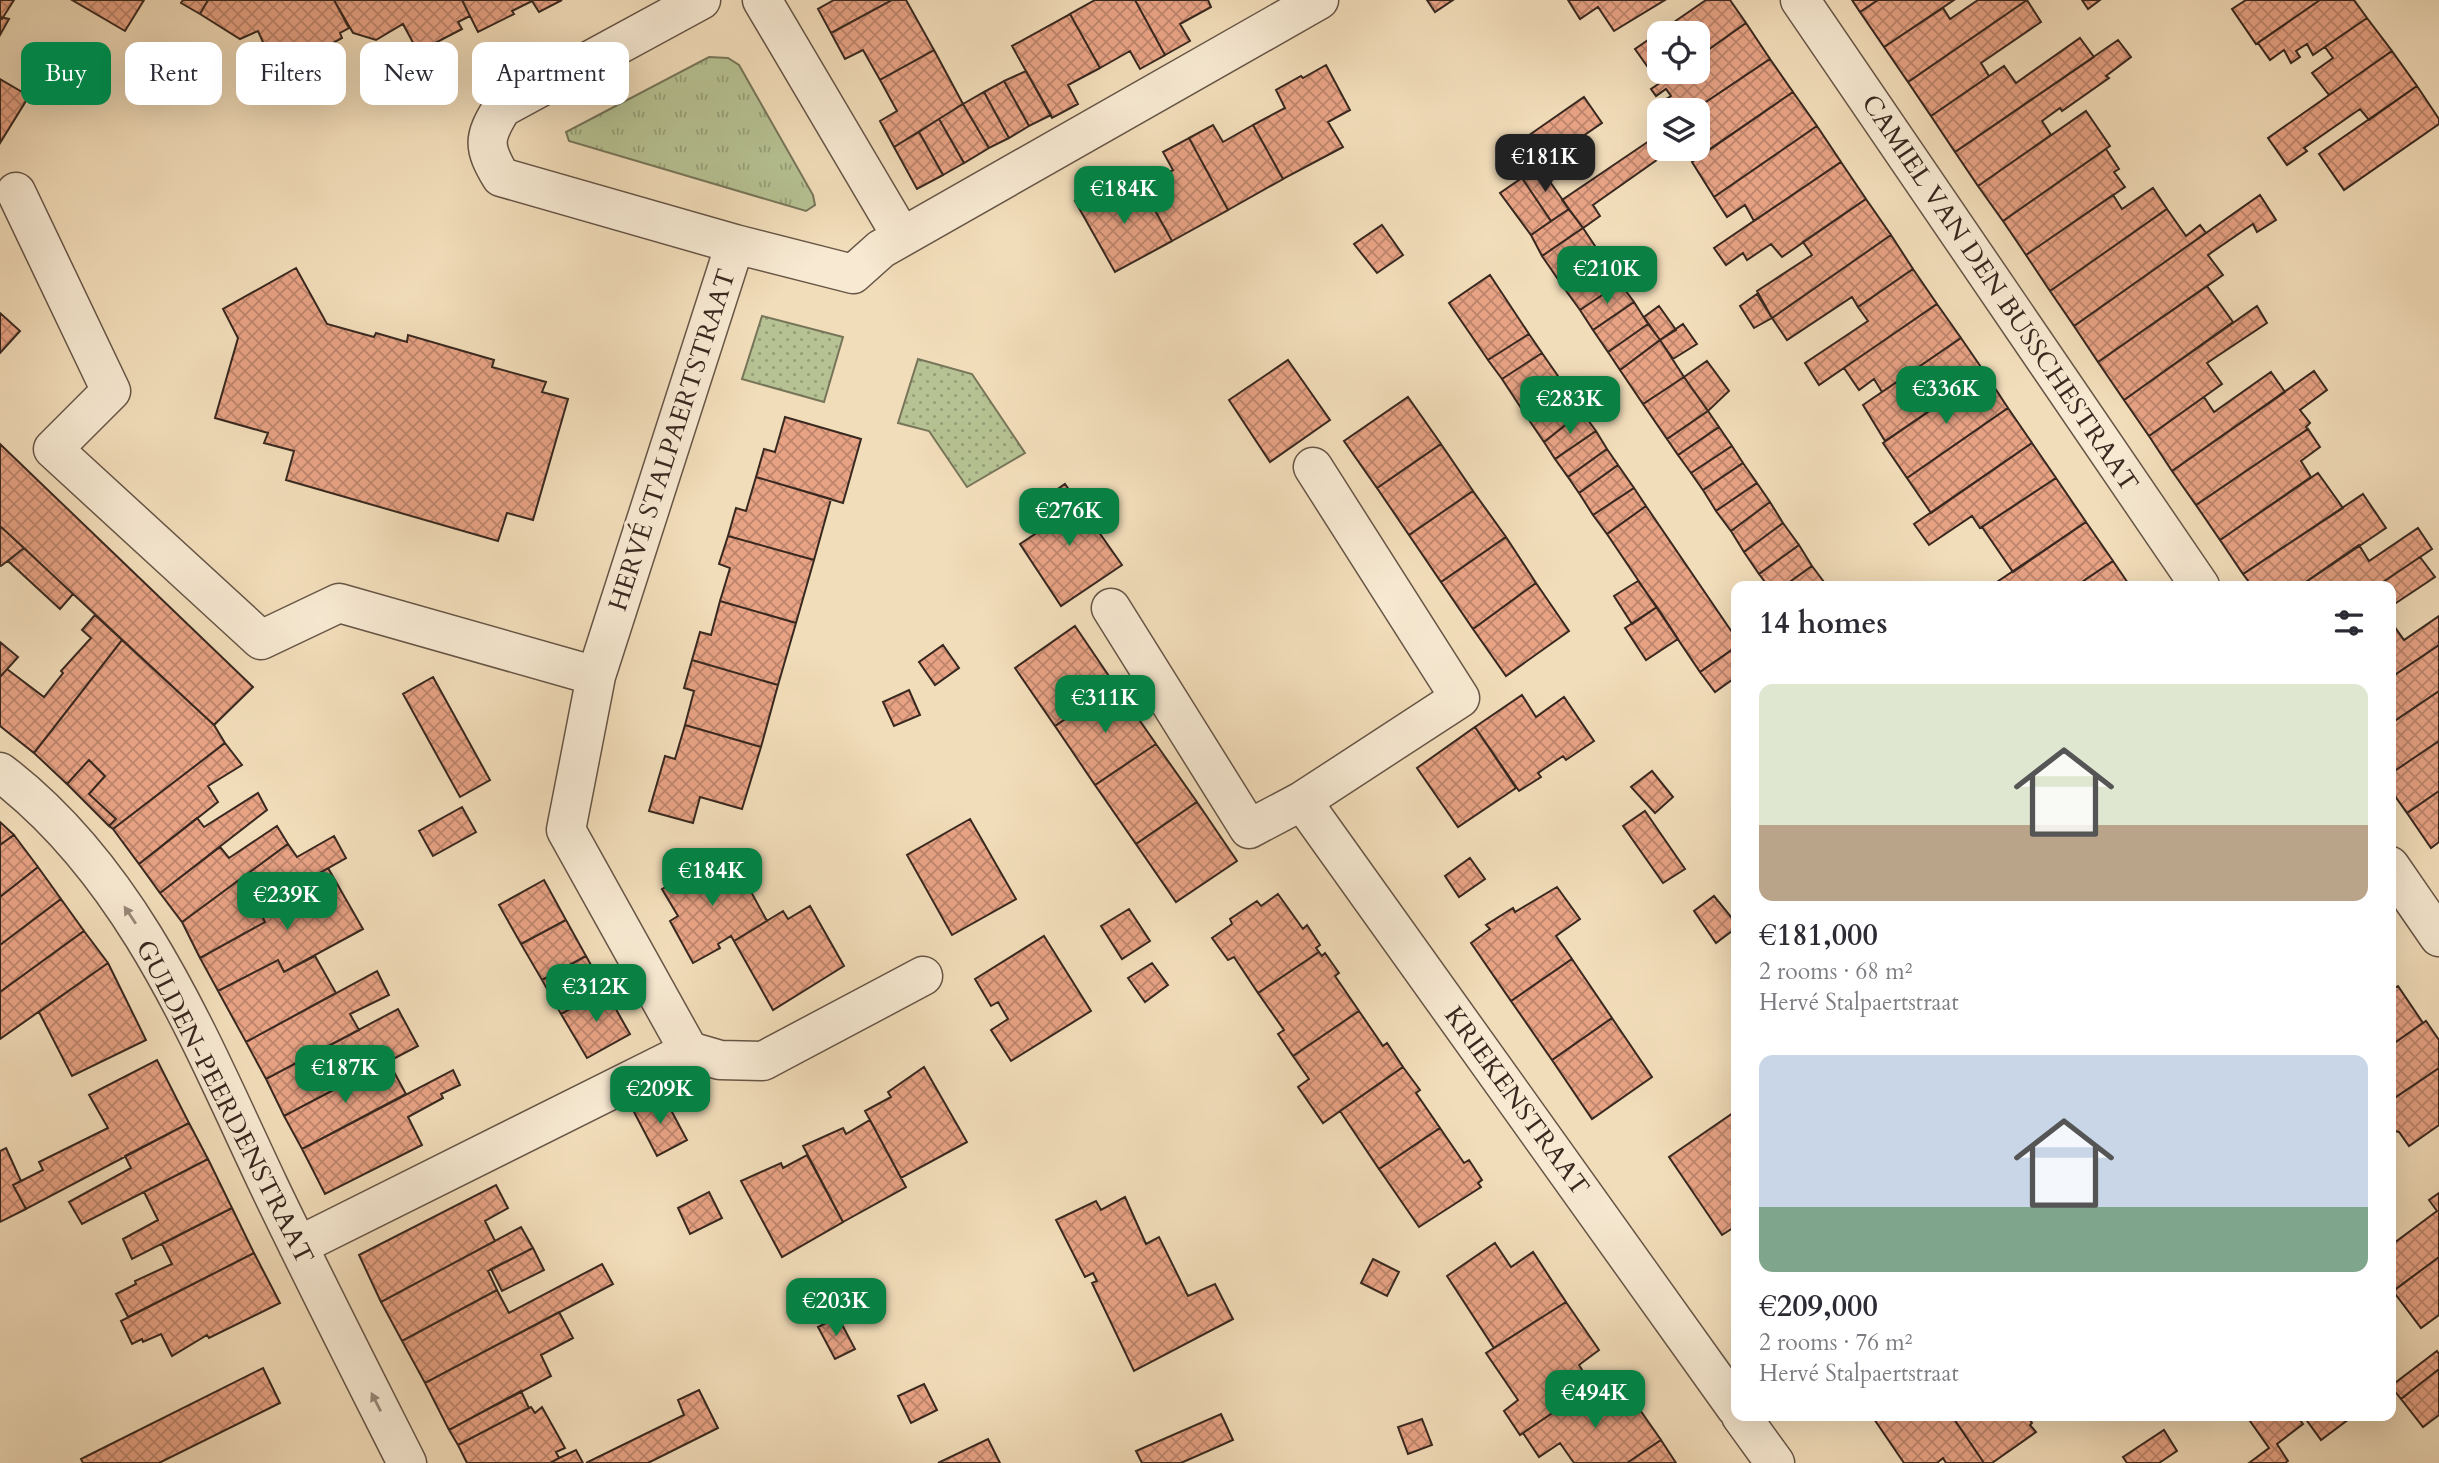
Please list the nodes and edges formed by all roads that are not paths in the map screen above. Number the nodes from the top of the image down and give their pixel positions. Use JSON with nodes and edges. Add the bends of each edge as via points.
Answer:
{"nodes":[{"id":1,"x":701,"y":0,"type":"edge"},
{"id":2,"x":762,"y":0,"type":"edge"},
{"id":3,"x":1319,"y":0,"type":"edge"},
{"id":4,"x":1800,"y":0,"type":"edge"},
{"id":5,"x":16,"y":192,"type":"dead end"},
{"id":6,"x":902,"y":237,"type":"junction"},
{"id":7,"x":735,"y":244,"type":"junction"},
{"id":8,"x":1313,"y":467,"type":"dead end"},
{"id":9,"x":2197,"y":581,"type":"edge"},
{"id":10,"x":1111,"y":608,"type":"dead end"},
{"id":11,"x":596,"y":676,"type":"junction"},
{"id":12,"x":0,"y":772,"type":"edge"},
{"id":13,"x":1303,"y":801,"type":"junction"},
{"id":14,"x":2396,"y":875,"type":"edge"},
{"id":15,"x":2439,"y":937,"type":"edge"},
{"id":16,"x":923,"y":975,"type":"dead end"},
{"id":17,"x":689,"y":1051,"type":"junction"},
{"id":18,"x":298,"y":1247,"type":"junction"},
{"id":19,"x":1731,"y":1398,"type":"edge"},
{"id":20,"x":1747,"y":1421,"type":"edge"},
{"id":21,"x":407,"y":1463,"type":"edge"},
{"id":22,"x":1775,"y":1463,"type":"edge"}],
"edges":[{"from":1,"to":7,"type":"street","via":[[502,108],[489,128],[486,144],[501,177]]},
{"from":2,"to":6,"type":"street"},
{"from":3,"to":6,"type":"street","name":"HERVÉ STALPAERTSTRAAT"},
{"from":4,"to":9,"type":"street","name":"CAMIEL VAN DEN BUSSCHESTRAAT"},
{"from":5,"to":11,"type":"street","via":[[111,391],[53,449],[261,640],[339,603]]},
{"from":6,"to":7,"type":"street","name":"HERVÉ STALPAERTSTRAAT","via":[[853,274]]},
{"from":7,"to":11,"type":"street","name":"HERVÉ STALPAERTSTRAAT"},
{"from":8,"to":13,"type":"street","via":[[1460,698]]},
{"from":10,"to":13,"type":"street","via":[[1249,829]]},
{"from":11,"to":17,"type":"street","name":"HERVÉ STALPAERTSTRAAT","via":[[566,830]]},
{"from":18,"to":12,"type":"street","name":"GULDEN-PEERDENSTRAAT","one_way":true,"via":[[176,990],[130,914],[76,844]]},
{"from":13,"to":19,"type":"street","name":"KRIEKENSTRAAT"},
{"from":14,"to":15,"type":"street"},
{"from":16,"to":17,"type":"street","via":[[763,1061],[720,1060]]},
{"from":17,"to":18,"type":"street"},
{"from":21,"to":18,"type":"street","name":"GULDEN-PEERDENSTRAAT","one_way":true},
{"from":20,"to":22,"type":"street","name":"KRIEKENSTRAAT"}]}
